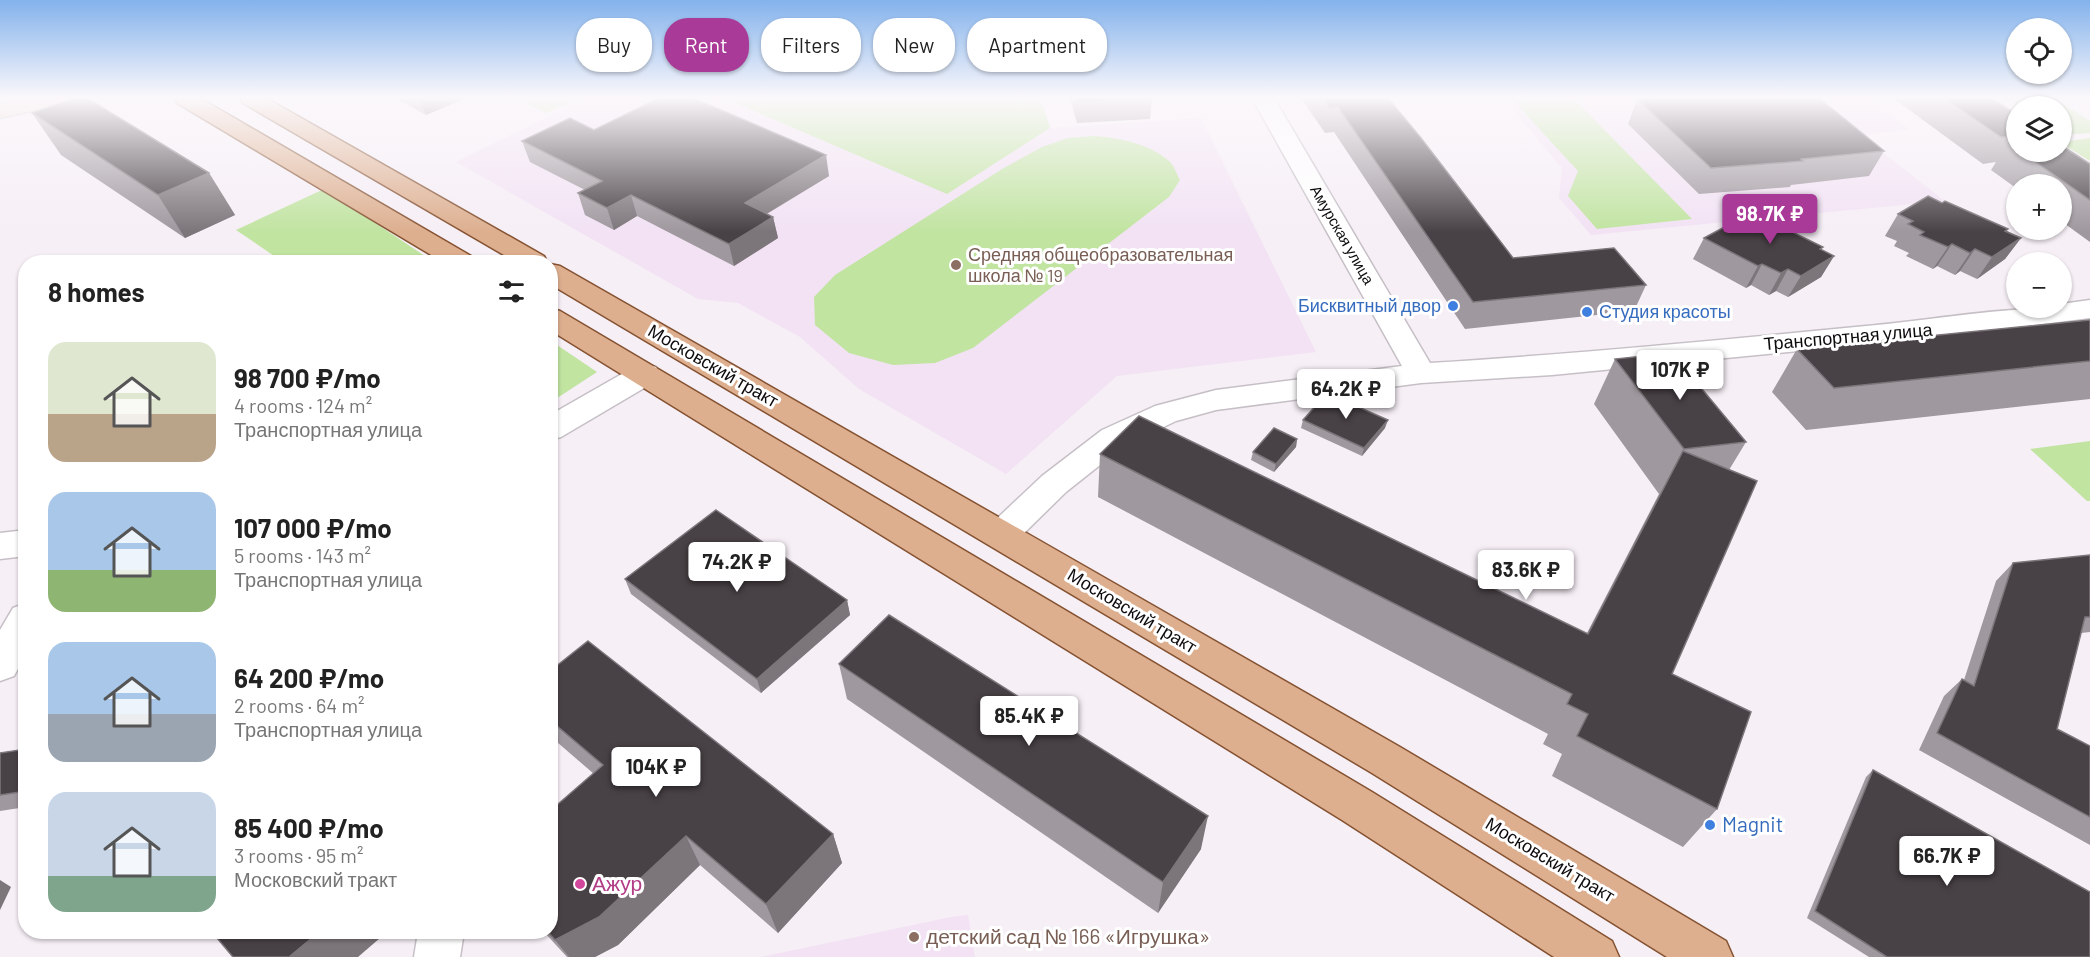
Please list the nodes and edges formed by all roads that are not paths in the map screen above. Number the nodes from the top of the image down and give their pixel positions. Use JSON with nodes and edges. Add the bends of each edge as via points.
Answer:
{"nodes":[{"id":1,"x":260,"y":143,"type":"edge"},
{"id":2,"x":328,"y":143,"type":"edge"},
{"id":3,"x":1289,"y":143,"type":"edge"},
{"id":4,"x":449,"y":255,"type":"edge"},
{"id":5,"x":522,"y":255,"type":"edge"},
{"id":6,"x":558,"y":277,"type":"edge"},
{"id":7,"x":2090,"y":309,"type":"edge"},
{"id":8,"x":558,"y":322,"type":"edge"},
{"id":9,"x":1421,"y":373,"type":"junction"},
{"id":10,"x":645,"y":374,"type":"junction"},
{"id":11,"x":558,"y":424,"type":"edge"},
{"id":12,"x":1002,"y":534,"type":"junction"},
{"id":13,"x":18,"y":544,"type":"edge"},
{"id":14,"x":0,"y":546,"type":"edge"},
{"id":15,"x":18,"y":632,"type":"edge"},
{"id":16,"x":0,"y":665,"type":"edge"},
{"id":17,"x":440,"y":939,"type":"edge"},
{"id":18,"x":437,"y":957,"type":"edge"},
{"id":19,"x":1596,"y":957,"type":"edge"},
{"id":20,"x":1710,"y":957,"type":"edge"}],
"edges":[{"from":1,"to":4,"type":"main road"},
{"from":2,"to":5,"type":"main road"},
{"from":3,"to":9,"type":"street","name":"Амурская улица"},
{"from":6,"to":12,"type":"main road","name":"Московский тракт"},
{"from":7,"to":9,"type":"street","name":"Транспортная улица","via":[[1931,329],[1552,365]]},
{"from":8,"to":10,"type":"main road"},
{"from":9,"to":12,"type":"street","name":"Транспортная улица","via":[[1254,393],[1166,413],[1134,426],[1096,450]]},
{"from":10,"to":11,"type":"street"},
{"from":10,"to":19,"type":"main road","via":[[1357,806]]},
{"from":12,"to":20,"type":"main road","name":"Московский тракт"},
{"from":13,"to":14,"type":"street"},
{"from":15,"to":16,"type":"street"},
{"from":17,"to":18,"type":"street"}]}
